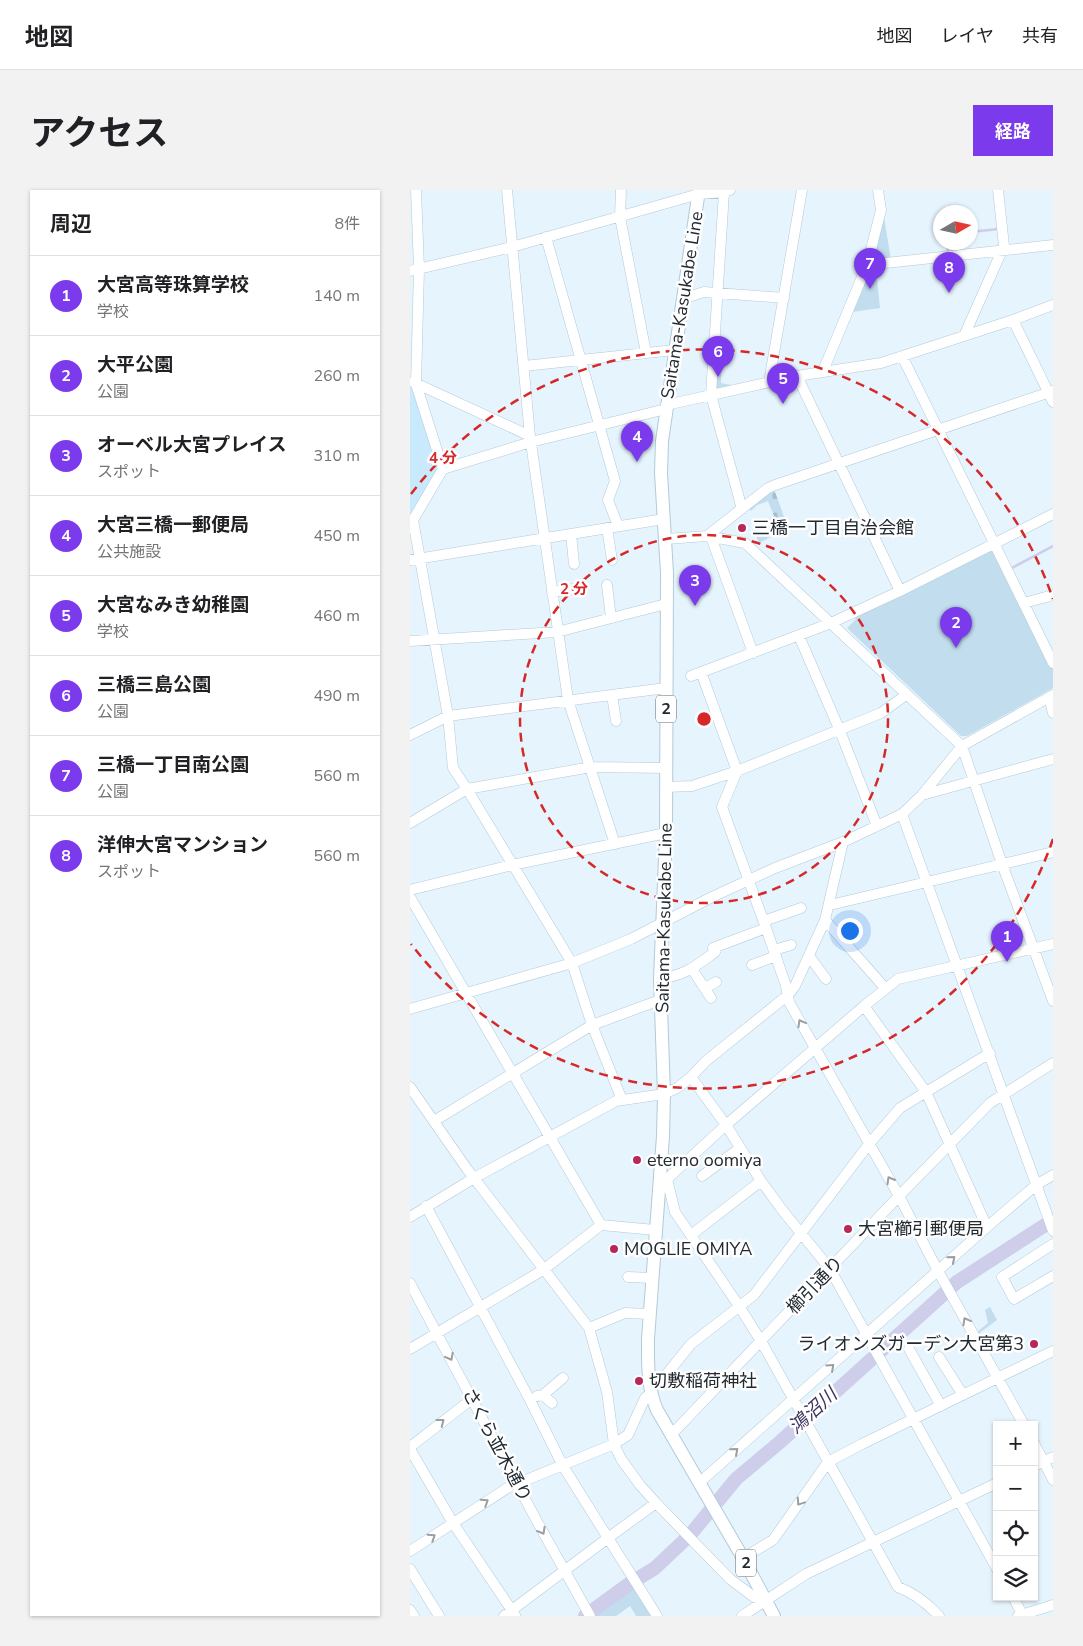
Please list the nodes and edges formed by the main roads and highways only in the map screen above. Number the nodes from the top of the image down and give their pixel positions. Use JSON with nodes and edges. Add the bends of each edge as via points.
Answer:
{"nodes":[{"id":1,"x":699,"y":192,"type":"edge"},
{"id":2,"x":774,"y":1616,"type":"edge"}],
"edges":[{"from":1,"to":2,"type":"main road","name":"Saitama-Kasukabe Line","number":"2","via":[[666,407],[661,473],[666,539],[667,768],[660,979],[663,1177],[655,1230],[648,1364],[650,1390],[655,1404]]}]}
